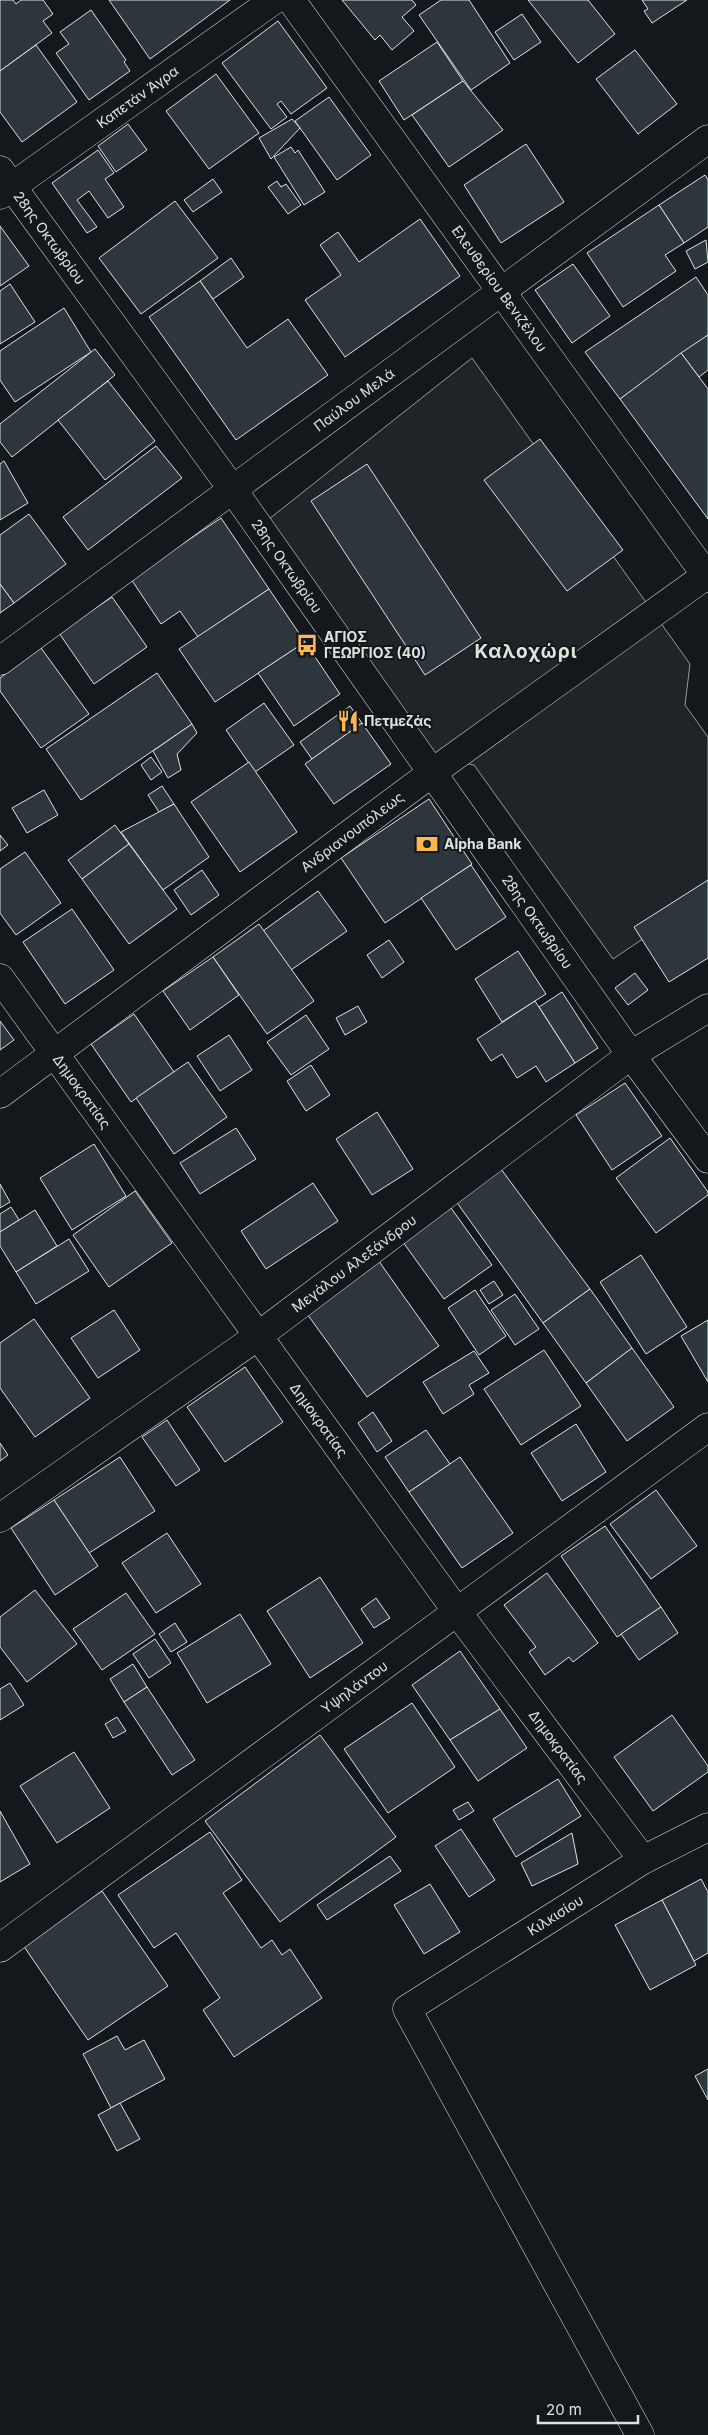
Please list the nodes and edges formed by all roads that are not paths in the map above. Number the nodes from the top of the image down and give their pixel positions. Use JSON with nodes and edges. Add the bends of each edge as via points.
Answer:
{"nodes":[{"id":1,"x":274,"y":0,"type":"edge"},
{"id":2,"x":291,"y":0,"type":"edge"},
{"id":3,"x":708,"y":139,"type":"edge"},
{"id":4,"x":4,"y":184,"type":"edge"},
{"id":5,"x":501,"y":292,"type":"junction"},
{"id":6,"x":232,"y":490,"type":"junction"},
{"id":7,"x":707,"y":576,"type":"edge"},
{"id":8,"x":0,"y":661,"type":"edge"},
{"id":9,"x":434,"y":772,"type":"junction"},
{"id":10,"x":0,"y":978,"type":"edge"},
{"id":11,"x":708,"y":1008,"type":"edge"},
{"id":12,"x":55,"y":1055,"type":"junction"},
{"id":13,"x":631,"y":1055,"type":"junction"},
{"id":14,"x":0,"y":1094,"type":"edge"},
{"id":15,"x":708,"y":1159,"type":"edge"},
{"id":16,"x":258,"y":1336,"type":"junction"},
{"id":17,"x":708,"y":1427,"type":"edge"},
{"id":18,"x":0,"y":1518,"type":"edge"},
{"id":19,"x":458,"y":1612,"type":"junction"},
{"id":20,"x":708,"y":1827,"type":"edge"},
{"id":21,"x":643,"y":1860,"type":"junction"},
{"id":22,"x":0,"y":1948,"type":"edge"},
{"id":23,"x":640,"y":2435,"type":"edge"}],
"edges":[{"from":1,"to":4,"type":"street","name":"Καπετάν Άγρα"},
{"from":2,"to":5,"type":"street","name":"Ελευθερίου Βενιζέλου"},
{"from":3,"to":5,"type":"street","name":"Παύλου Μελά"},
{"from":4,"to":6,"type":"street","name":"28ης Οκτωβρίου"},
{"from":5,"to":6,"type":"street","name":"Παύλου Μελά"},
{"from":5,"to":7,"type":"street","name":"Ελευθερίου Βενιζέλου"},
{"from":6,"to":8,"type":"street","name":"Παύλου Μελά"},
{"from":6,"to":9,"type":"street","name":"28ης Οκτωβρίου"},
{"from":7,"to":9,"type":"street","name":"Ανδριανουπόλεως"},
{"from":9,"to":12,"type":"street","name":"Ανδριανουπόλεως"},
{"from":9,"to":13,"type":"street","name":"28ης Οκτωβρίου"},
{"from":10,"to":12,"type":"street","name":"Δημοκρατίας"},
{"from":11,"to":13,"type":"street","name":"Μεγάλου Αλεξάνδρου"},
{"from":12,"to":14,"type":"street","name":"Ανδριανουπόλεως"},
{"from":12,"to":16,"type":"street","name":"Δημοκρατίας"},
{"from":13,"to":15,"type":"street","name":"28ης Οκτωβρίου"},
{"from":13,"to":16,"type":"street","name":"Μεγάλου Αλεξάνδρου"},
{"from":16,"to":18,"type":"street","name":"Μεγάλου Αλεξάνδρου"},
{"from":16,"to":19,"type":"street","name":"Δημοκρατίας"},
{"from":17,"to":19,"type":"street","name":"Υψηλάντου"},
{"from":19,"to":21,"type":"street","name":"Δημοκρατίας"},
{"from":19,"to":22,"type":"street","name":"Υψηλάντου"},
{"from":20,"to":21,"type":"street","name":"Κιλκισίου"},
{"from":21,"to":23,"type":"street","name":"Κιλκισίου","via":[[407,2009]]}]}
